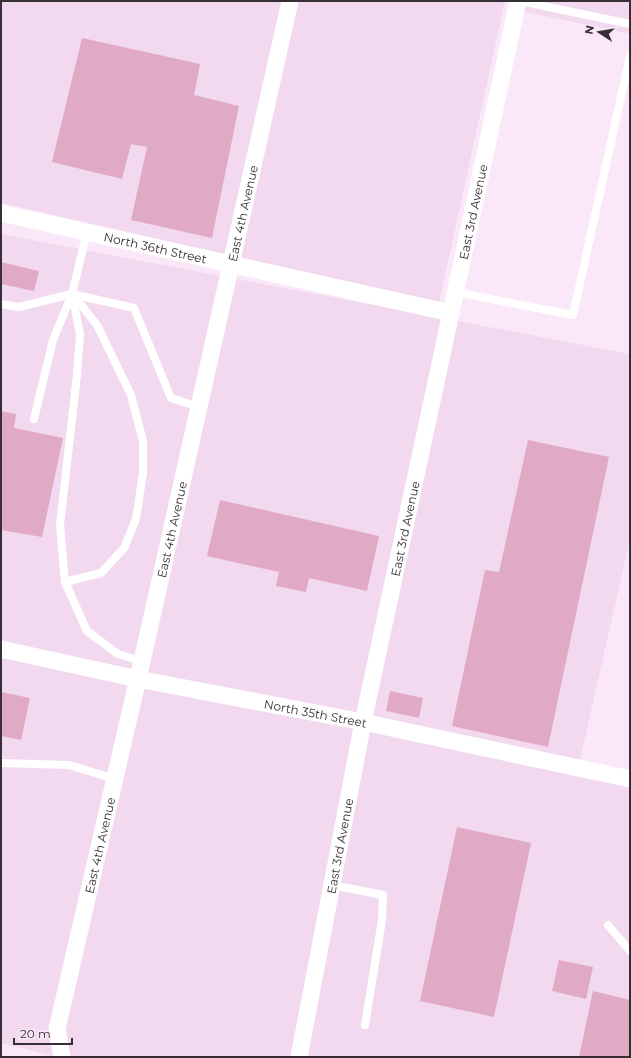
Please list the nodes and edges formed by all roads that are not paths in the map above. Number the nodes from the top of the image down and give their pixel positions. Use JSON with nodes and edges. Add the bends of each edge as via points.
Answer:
{"nodes":[{"id":1,"x":290,"y":1,"type":"edge"},
{"id":2,"x":519,"y":1,"type":"edge"},
{"id":3,"x":630,"y":24,"type":"edge"},
{"id":4,"x":630,"y":56,"type":"edge"},
{"id":5,"x":1,"y":213,"type":"edge"},
{"id":6,"x":87,"y":232,"type":"junction"},
{"id":7,"x":231,"y":264,"type":"junction"},
{"id":8,"x":456,"y":292,"type":"junction"},
{"id":9,"x":72,"y":294,"type":"junction"},
{"id":10,"x":1,"y":304,"type":"edge"},
{"id":11,"x":451,"y":313,"type":"junction"},
{"id":12,"x":199,"y":407,"type":"junction"},
{"id":13,"x":34,"y":419,"type":"dead end"},
{"id":14,"x":65,"y":582,"type":"junction"},
{"id":15,"x":1,"y":649,"type":"edge"},
{"id":16,"x":142,"y":661,"type":"junction"},
{"id":17,"x":138,"y":679,"type":"junction"},
{"id":18,"x":363,"y":722,"type":"junction"},
{"id":19,"x":1,"y":763,"type":"edge"},
{"id":20,"x":115,"y":779,"type":"junction"},
{"id":21,"x":630,"y":779,"type":"edge"},
{"id":22,"x":332,"y":885,"type":"junction"},
{"id":23,"x":608,"y":924,"type":"dead end"},
{"id":24,"x":630,"y":951,"type":"edge"},
{"id":25,"x":365,"y":1025,"type":"dead end"},
{"id":26,"x":62,"y":1057,"type":"edge"},
{"id":27,"x":299,"y":1057,"type":"edge"}],
"edges":[{"from":1,"to":7,"type":"street","name":"East 4th Avenue"},
{"from":2,"to":3,"type":"lane"},
{"from":2,"to":8,"type":"street","name":"East 3rd Avenue"},
{"from":4,"to":8,"type":"lane","via":[[573,315]]},
{"from":5,"to":6,"type":"street","name":"North 36th Street"},
{"from":6,"to":7,"type":"street","name":"North 36th Street"},
{"from":6,"to":9,"type":"lane"},
{"from":7,"to":11,"type":"street","name":"North 36th Street"},
{"from":7,"to":12,"type":"street","name":"East 4th Avenue"},
{"from":8,"to":11,"type":"street","name":"East 3rd Avenue"},
{"from":9,"to":10,"type":"lane","via":[[19,307]]},
{"from":9,"to":12,"type":"lane","via":[[134,308],[171,398]]},
{"from":9,"to":13,"type":"lane","via":[[53,340]]},
{"from":9,"to":14,"type":"lane","via":[[80,334],[60,525]]},
{"from":9,"to":14,"type":"lane","via":[[97,325],[131,395],[143,441],[143,473],[136,520],[124,548],[101,573]]},
{"from":11,"to":18,"type":"street","name":"East 3rd Avenue"},
{"from":12,"to":16,"type":"street","name":"East 4th Avenue"},
{"from":14,"to":16,"type":"lane","via":[[87,631],[118,654]]},
{"from":15,"to":17,"type":"street","name":"North 35th Street"},
{"from":16,"to":17,"type":"street","name":"East 4th Avenue"},
{"from":17,"to":18,"type":"street","name":"North 35th Street"},
{"from":17,"to":20,"type":"street","name":"East 4th Avenue"},
{"from":18,"to":21,"type":"street","name":"North 35th Street"},
{"from":18,"to":22,"type":"street","name":"East 3rd Avenue"},
{"from":19,"to":20,"type":"lane","via":[[69,765]]},
{"from":20,"to":26,"type":"street","name":"East 4th Avenue","via":[[57,1029]]},
{"from":22,"to":25,"type":"lane","via":[[383,895],[382,920]]},
{"from":22,"to":27,"type":"street","name":"East 3rd Avenue"},
{"from":23,"to":24,"type":"lane"}]}
